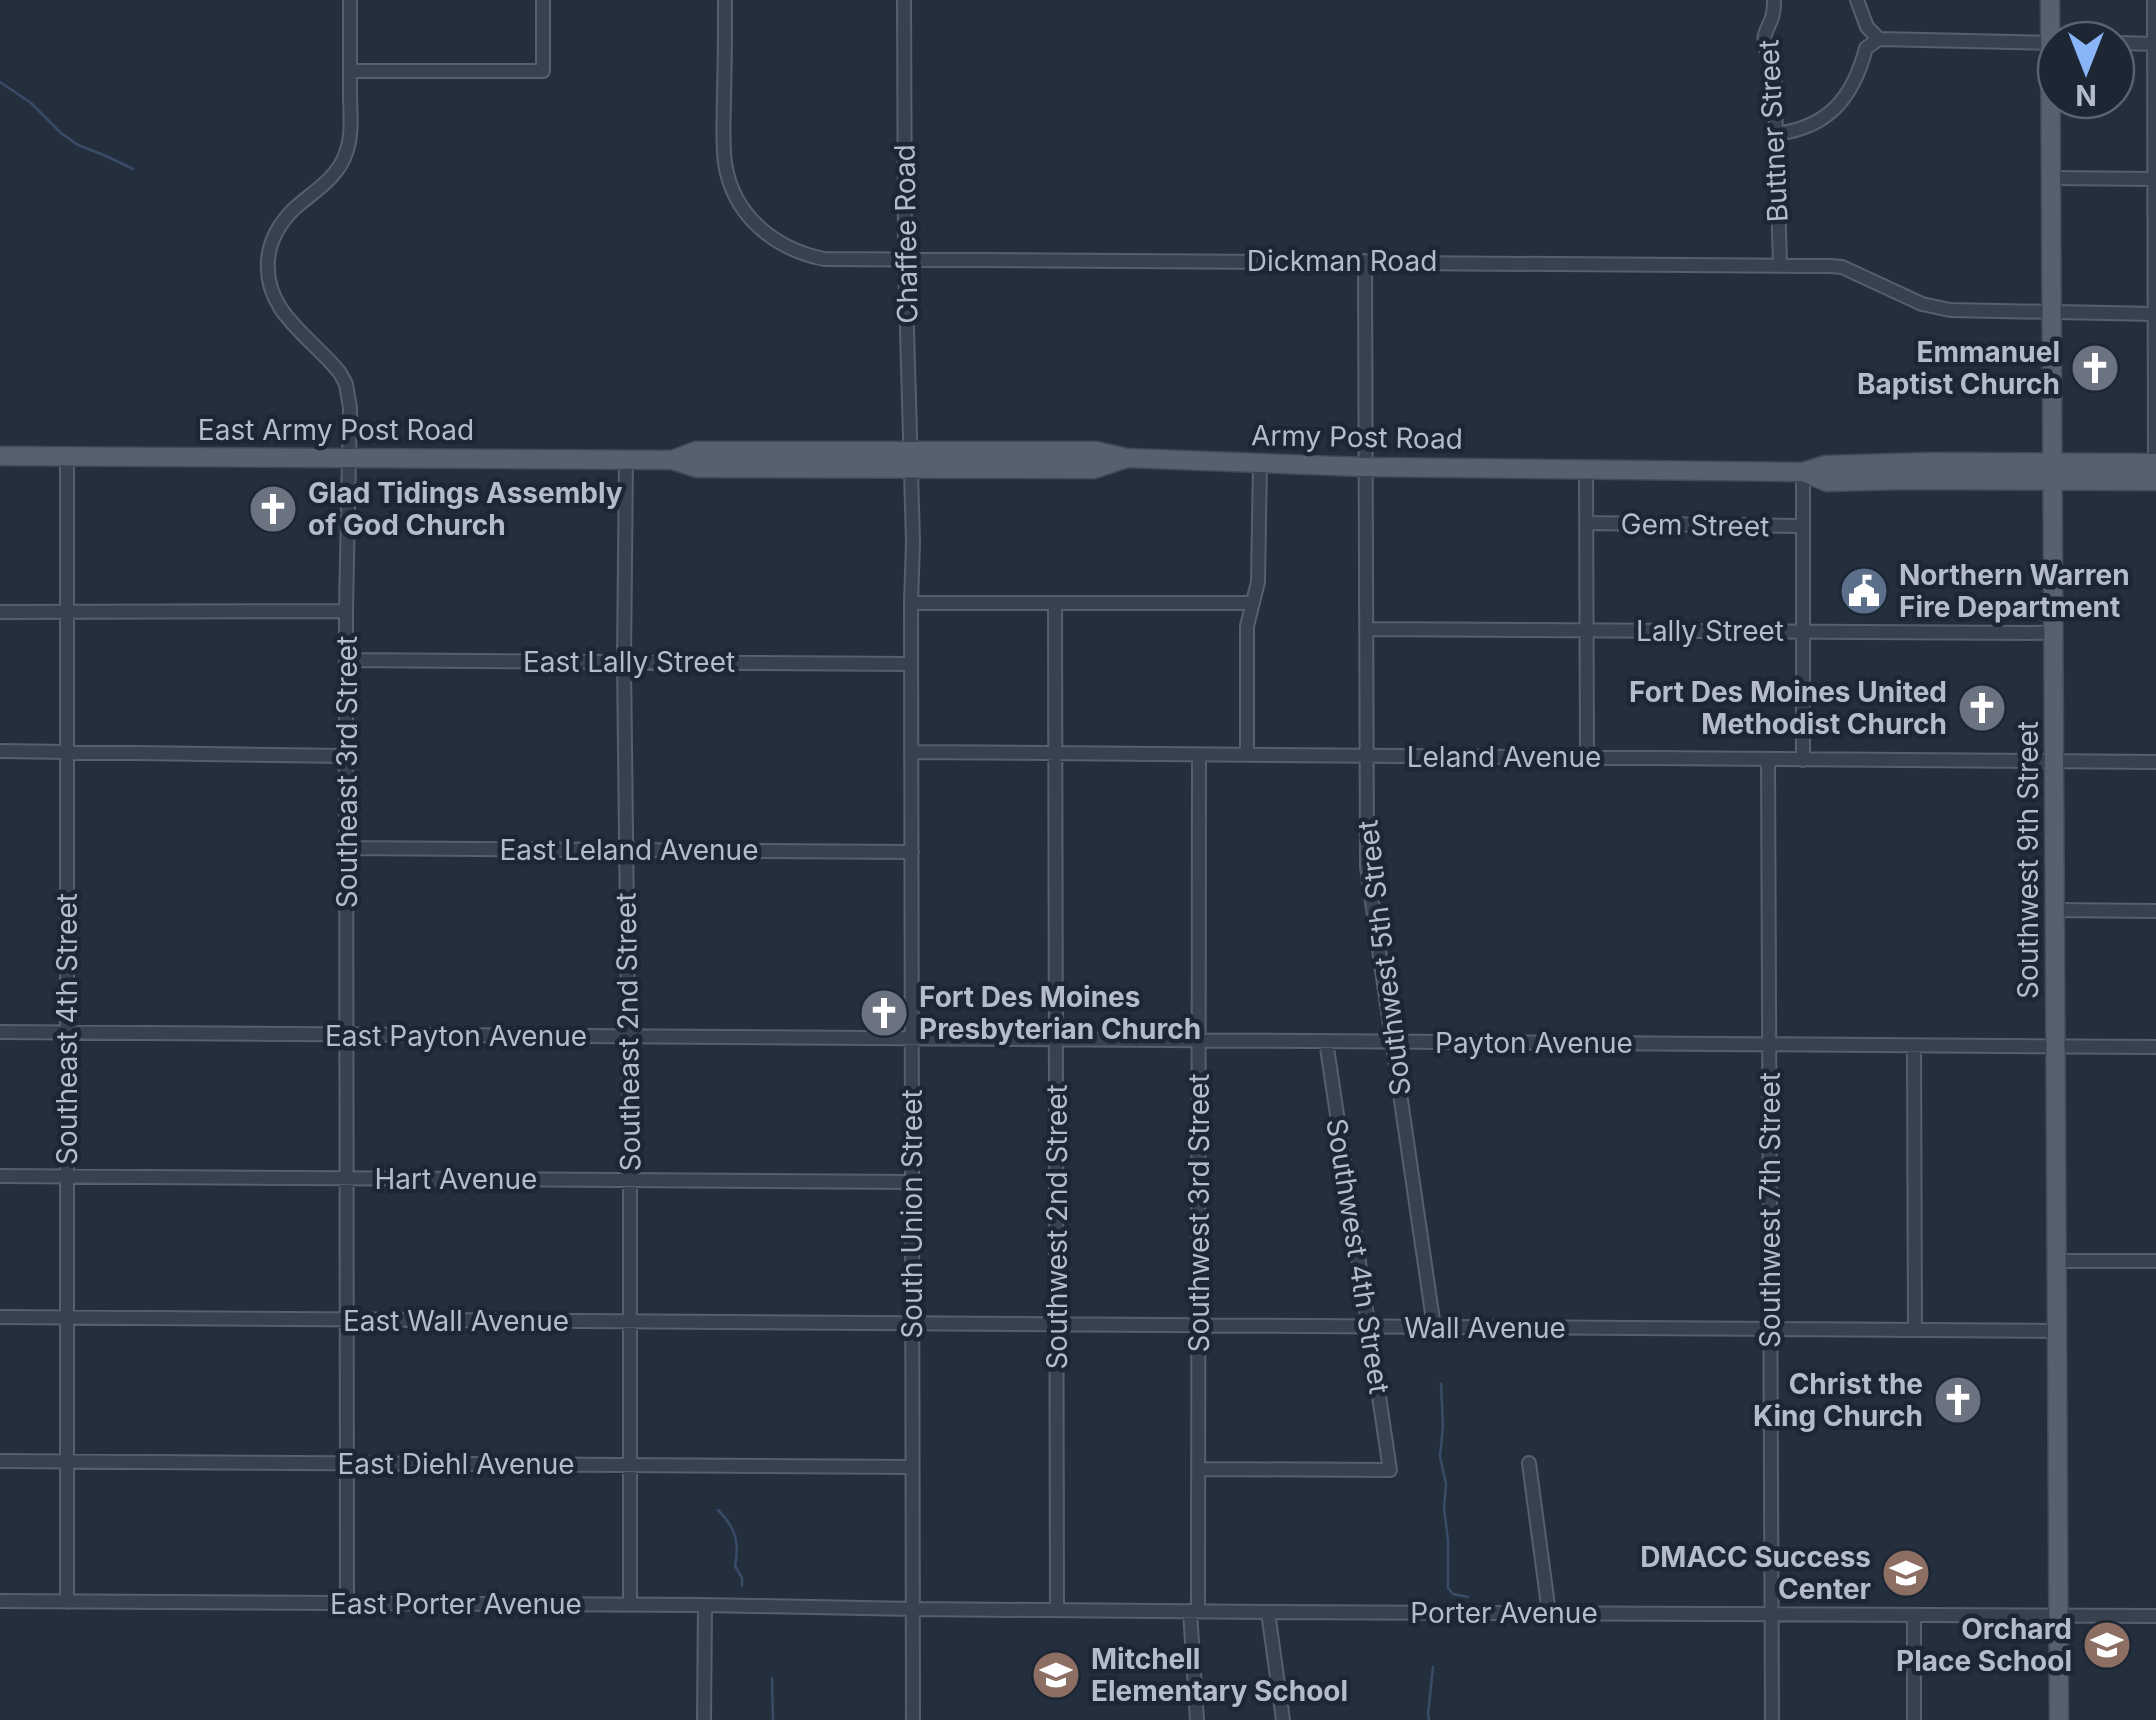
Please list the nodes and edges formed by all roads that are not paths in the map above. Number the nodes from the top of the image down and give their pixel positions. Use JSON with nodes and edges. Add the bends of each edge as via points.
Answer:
{"nodes":[{"id":1,"x":350,"y":0,"type":"edge"},
{"id":2,"x":543,"y":0,"type":"edge"},
{"id":3,"x":726,"y":0,"type":"edge"},
{"id":4,"x":904,"y":0,"type":"edge"},
{"id":5,"x":1774,"y":0,"type":"edge"},
{"id":6,"x":1857,"y":0,"type":"edge"},
{"id":7,"x":2154,"y":0,"type":"edge"},
{"id":8,"x":1879,"y":40,"type":"junction"},
{"id":9,"x":2036,"y":43,"type":"edge"},
{"id":10,"x":2155,"y":44,"type":"edge"},
{"id":11,"x":350,"y":70,"type":"junction"},
{"id":12,"x":2052,"y":120,"type":"edge"},
{"id":13,"x":1775,"y":134,"type":"junction"},
{"id":14,"x":2052,"y":178,"type":"junction"},
{"id":15,"x":2155,"y":179,"type":"edge"},
{"id":16,"x":905,"y":259,"type":"junction"},
{"id":17,"x":1365,"y":261,"type":"junction"},
{"id":18,"x":1780,"y":264,"type":"junction"},
{"id":19,"x":2052,"y":311,"type":"junction"},
{"id":20,"x":2156,"y":314,"type":"edge"},
{"id":21,"x":0,"y":456,"type":"edge"},
{"id":22,"x":68,"y":456,"type":"junction"},
{"id":23,"x":349,"y":458,"type":"junction"},
{"id":24,"x":910,"y":459,"type":"junction"},
{"id":25,"x":626,"y":460,"type":"junction"},
{"id":26,"x":1260,"y":462,"type":"junction"},
{"id":27,"x":2156,"y":464,"type":"edge"},
{"id":28,"x":1366,"y":467,"type":"junction"},
{"id":29,"x":1586,"y":468,"type":"junction"},
{"id":30,"x":1803,"y":472,"type":"junction"},
{"id":31,"x":2054,"y":472,"type":"junction"},
{"id":32,"x":2156,"y":481,"type":"edge"},
{"id":33,"x":1586,"y":523,"type":"junction"},
{"id":34,"x":1804,"y":526,"type":"junction"},
{"id":35,"x":1055,"y":603,"type":"junction"},
{"id":36,"x":1252,"y":603,"type":"junction"},
{"id":37,"x":911,"y":604,"type":"junction"},
{"id":38,"x":346,"y":611,"type":"junction"},
{"id":39,"x":0,"y":612,"type":"edge"},
{"id":40,"x":68,"y":612,"type":"junction"},
{"id":41,"x":1366,"y":629,"type":"junction"},
{"id":42,"x":1586,"y":630,"type":"junction"},
{"id":43,"x":1803,"y":632,"type":"junction"},
{"id":44,"x":2054,"y":632,"type":"junction"},
{"id":45,"x":346,"y":660,"type":"junction"},
{"id":46,"x":624,"y":662,"type":"junction"},
{"id":47,"x":911,"y":664,"type":"junction"},
{"id":48,"x":0,"y":752,"type":"edge"},
{"id":49,"x":68,"y":752,"type":"junction"},
{"id":50,"x":912,"y":752,"type":"junction"},
{"id":51,"x":1055,"y":754,"type":"junction"},
{"id":52,"x":1200,"y":755,"type":"junction"},
{"id":53,"x":1247,"y":755,"type":"junction"},
{"id":54,"x":346,"y":756,"type":"junction"},
{"id":55,"x":1366,"y":756,"type":"junction"},
{"id":56,"x":1586,"y":758,"type":"junction"},
{"id":57,"x":1768,"y":759,"type":"junction"},
{"id":58,"x":1803,"y":760,"type":"junction"},
{"id":59,"x":2055,"y":762,"type":"junction"},
{"id":60,"x":2156,"y":762,"type":"edge"},
{"id":61,"x":346,"y":848,"type":"junction"},
{"id":62,"x":626,"y":850,"type":"junction"},
{"id":63,"x":912,"y":852,"type":"junction"},
{"id":64,"x":2056,"y":910,"type":"junction"},
{"id":65,"x":2156,"y":912,"type":"edge"},
{"id":66,"x":0,"y":1032,"type":"edge"},
{"id":67,"x":67,"y":1033,"type":"junction"},
{"id":68,"x":347,"y":1035,"type":"junction"},
{"id":69,"x":628,"y":1037,"type":"junction"},
{"id":70,"x":912,"y":1038,"type":"junction"},
{"id":71,"x":1056,"y":1040,"type":"junction"},
{"id":72,"x":1199,"y":1040,"type":"junction"},
{"id":73,"x":1326,"y":1042,"type":"junction"},
{"id":74,"x":1393,"y":1042,"type":"junction"},
{"id":75,"x":1770,"y":1044,"type":"junction"},
{"id":76,"x":1914,"y":1046,"type":"junction"},
{"id":77,"x":2057,"y":1046,"type":"junction"},
{"id":78,"x":2156,"y":1047,"type":"edge"},
{"id":79,"x":0,"y":1176,"type":"edge"},
{"id":80,"x":67,"y":1176,"type":"junction"},
{"id":81,"x":347,"y":1178,"type":"junction"},
{"id":82,"x":630,"y":1180,"type":"junction"},
{"id":83,"x":913,"y":1182,"type":"junction"},
{"id":84,"x":2058,"y":1261,"type":"junction"},
{"id":85,"x":2156,"y":1261,"type":"edge"},
{"id":86,"x":0,"y":1317,"type":"edge"},
{"id":87,"x":67,"y":1317,"type":"junction"},
{"id":88,"x":347,"y":1320,"type":"junction"},
{"id":89,"x":630,"y":1322,"type":"junction"},
{"id":90,"x":912,"y":1324,"type":"junction"},
{"id":91,"x":1057,"y":1326,"type":"junction"},
{"id":92,"x":1199,"y":1326,"type":"junction"},
{"id":93,"x":1368,"y":1327,"type":"junction"},
{"id":94,"x":1434,"y":1327,"type":"junction"},
{"id":95,"x":1771,"y":1329,"type":"junction"},
{"id":96,"x":1916,"y":1330,"type":"junction"},
{"id":97,"x":2058,"y":1330,"type":"junction"},
{"id":98,"x":0,"y":1461,"type":"edge"},
{"id":99,"x":67,"y":1462,"type":"junction"},
{"id":100,"x":347,"y":1463,"type":"junction"},
{"id":101,"x":1529,"y":1463,"type":"dead end"},
{"id":102,"x":629,"y":1465,"type":"junction"},
{"id":103,"x":912,"y":1467,"type":"junction"},
{"id":104,"x":1198,"y":1470,"type":"junction"},
{"id":105,"x":0,"y":1602,"type":"edge"},
{"id":106,"x":67,"y":1602,"type":"junction"},
{"id":107,"x":348,"y":1603,"type":"junction"},
{"id":108,"x":630,"y":1604,"type":"junction"},
{"id":109,"x":705,"y":1605,"type":"junction"},
{"id":110,"x":912,"y":1609,"type":"junction"},
{"id":111,"x":1058,"y":1610,"type":"junction"},
{"id":112,"x":1194,"y":1611,"type":"junction"},
{"id":113,"x":1268,"y":1612,"type":"junction"},
{"id":114,"x":1548,"y":1613,"type":"junction"},
{"id":115,"x":1772,"y":1614,"type":"junction"},
{"id":116,"x":1914,"y":1615,"type":"junction"},
{"id":117,"x":2058,"y":1616,"type":"junction"},
{"id":118,"x":2156,"y":1616,"type":"edge"},
{"id":119,"x":704,"y":1720,"type":"edge"},
{"id":120,"x":913,"y":1720,"type":"edge"},
{"id":121,"x":1197,"y":1720,"type":"edge"},
{"id":122,"x":1283,"y":1720,"type":"edge"},
{"id":123,"x":1772,"y":1720,"type":"edge"},
{"id":124,"x":1914,"y":1720,"type":"edge"},
{"id":125,"x":2059,"y":1720,"type":"edge"}],
"edges":[{"from":1,"to":11,"type":"street","name":"Southeast 3rd Street"},
{"from":2,"to":11,"type":"street","via":[[543,70]]},
{"from":3,"to":16,"type":"street","name":"Dickman Road","via":[[725,163],[743,209],[766,234],[808,256]]},
{"from":4,"to":16,"type":"street","name":"Chaffee Road"},
{"from":5,"to":13,"type":"street","name":"Buttner Street","via":[[1763,37],[1774,66]]},
{"from":6,"to":8,"type":"street"},
{"from":7,"to":10,"type":"street"},
{"from":8,"to":9,"type":"street"},
{"from":8,"to":13,"type":"street","via":[[1866,48],[1852,88],[1833,110],[1808,126]]},
{"from":10,"to":15,"type":"street"},
{"from":11,"to":23,"type":"street","name":"Southeast 3rd Street","via":[[346,154],[332,178],[278,228],[267,266],[277,305],[346,384]]},
{"from":12,"to":14,"type":"main road","name":"Southwest 9th Street"},
{"from":13,"to":18,"type":"street","name":"Buttner Street"},
{"from":14,"to":15,"type":"street"},
{"from":14,"to":19,"type":"main road","name":"Southwest 9th Street"},
{"from":15,"to":20,"type":"street"},
{"from":16,"to":17,"type":"street","name":"Dickman Road"},
{"from":16,"to":24,"type":"street","name":"Chaffee Road"},
{"from":17,"to":18,"type":"street","name":"Dickman Road"},
{"from":17,"to":28,"type":"street","name":"Southwest 5th Street"},
{"from":18,"to":19,"type":"street","name":"Dickman Road","via":[[1842,266],[1922,304],[1950,310]]},
{"from":19,"to":20,"type":"street","name":"Dickman Road"},
{"from":19,"to":31,"type":"main road","name":"Southwest 9th Street"},
{"from":20,"to":27,"type":"street"},
{"from":21,"to":22,"type":"main road","name":"East Army Post Road"},
{"from":22,"to":23,"type":"main road","name":"East Army Post Road"},
{"from":22,"to":40,"type":"street","name":"Southeast 4th Street"},
{"from":23,"to":25,"type":"main road","name":"East Army Post Road"},
{"from":23,"to":38,"type":"street","name":"Southeast 3rd Street"},
{"from":24,"to":25,"type":"main road","name":"East Army Post Road","via":[[697,468],[672,460]]},
{"from":24,"to":26,"type":"main road","name":"Army Post Road","via":[[1094,468],[1128,458]]},
{"from":24,"to":37,"type":"street","name":"South Union Street"},
{"from":25,"to":46,"type":"street","name":"Southeast 2nd Street"},
{"from":26,"to":28,"type":"main road","name":"Army Post Road"},
{"from":26,"to":36,"type":"street"},
{"from":27,"to":31,"type":"main road","name":"Army Post Road"},
{"from":28,"to":29,"type":"main road","name":"Army Post Road"},
{"from":28,"to":41,"type":"street","name":"Southwest 5th Street"},
{"from":29,"to":30,"type":"main road","name":"Army Post Road"},
{"from":29,"to":33,"type":"street"},
{"from":30,"to":31,"type":"main road","name":"Army Post Road","via":[[1826,464],[1932,462]]},
{"from":30,"to":34,"type":"street"},
{"from":31,"to":32,"type":"main road","name":"Army Post Road"},
{"from":31,"to":44,"type":"main road","name":"Southwest 9th Street"},
{"from":33,"to":34,"type":"street","name":"Gem Street"},
{"from":33,"to":42,"type":"street"},
{"from":34,"to":43,"type":"street"},
{"from":35,"to":36,"type":"street"},
{"from":35,"to":37,"type":"street"},
{"from":35,"to":51,"type":"street","name":"Southwest 2nd Street"},
{"from":36,"to":53,"type":"street"},
{"from":37,"to":47,"type":"street","name":"South Union Street"},
{"from":38,"to":40,"type":"street"},
{"from":38,"to":45,"type":"street","name":"Southeast 3rd Street"},
{"from":39,"to":40,"type":"street"},
{"from":40,"to":49,"type":"street","name":"Southeast 4th Street"},
{"from":41,"to":42,"type":"street","name":"Lally Street"},
{"from":41,"to":55,"type":"street","name":"Southwest 5th Street"},
{"from":42,"to":43,"type":"street","name":"Lally Street"},
{"from":42,"to":56,"type":"street"},
{"from":43,"to":44,"type":"street","name":"Lally Street"},
{"from":43,"to":58,"type":"street"},
{"from":44,"to":59,"type":"main road","name":"Southwest 9th Street"},
{"from":45,"to":46,"type":"street","name":"East Lally Street"},
{"from":45,"to":54,"type":"street","name":"Southeast 3rd Street"},
{"from":46,"to":47,"type":"street","name":"East Lally Street"},
{"from":46,"to":62,"type":"street","name":"Southeast 2nd Street"},
{"from":47,"to":50,"type":"street","name":"South Union Street"},
{"from":48,"to":49,"type":"street"},
{"from":49,"to":54,"type":"street"},
{"from":49,"to":67,"type":"street","name":"Southeast 4th Street"},
{"from":50,"to":51,"type":"street","name":"Leland Avenue"},
{"from":50,"to":63,"type":"street","name":"South Union Street"},
{"from":51,"to":52,"type":"street","name":"Leland Avenue"},
{"from":51,"to":71,"type":"street","name":"Southwest 2nd Street"},
{"from":52,"to":53,"type":"street","name":"Leland Avenue"},
{"from":52,"to":72,"type":"street","name":"Southwest 3rd Street"},
{"from":53,"to":55,"type":"street","name":"Leland Avenue"},
{"from":54,"to":61,"type":"street","name":"Southeast 3rd Street"},
{"from":55,"to":56,"type":"street","name":"Leland Avenue"},
{"from":55,"to":74,"type":"street","name":"Southwest 5th Street","via":[[1367,867]]},
{"from":56,"to":57,"type":"street","name":"Leland Avenue"},
{"from":57,"to":58,"type":"street","name":"Leland Avenue"},
{"from":57,"to":75,"type":"street","name":"Southwest 7th Street"},
{"from":58,"to":59,"type":"street","name":"Leland Avenue"},
{"from":59,"to":60,"type":"street","name":"Leland Avenue"},
{"from":59,"to":64,"type":"main road","name":"Southwest 9th Street"},
{"from":61,"to":62,"type":"street","name":"East Leland Avenue"},
{"from":61,"to":68,"type":"street","name":"Southeast 3rd Street"},
{"from":62,"to":63,"type":"street","name":"East Leland Avenue"},
{"from":62,"to":69,"type":"street","name":"Southeast 2nd Street"},
{"from":63,"to":70,"type":"street","name":"South Union Street"},
{"from":64,"to":65,"type":"street"},
{"from":64,"to":77,"type":"main road","name":"Southwest 9th Street"},
{"from":66,"to":67,"type":"street","name":"East Payton Avenue"},
{"from":67,"to":68,"type":"street","name":"East Payton Avenue"},
{"from":67,"to":80,"type":"street","name":"Southeast 4th Street"},
{"from":68,"to":69,"type":"street","name":"East Payton Avenue"},
{"from":68,"to":81,"type":"street","name":"Southeast 3rd Street"},
{"from":69,"to":70,"type":"street","name":"East Payton Avenue"},
{"from":69,"to":82,"type":"street","name":"Southeast 2nd Street"},
{"from":70,"to":71,"type":"street","name":"Payton Avenue"},
{"from":70,"to":83,"type":"street","name":"South Union Street"},
{"from":71,"to":72,"type":"street","name":"Payton Avenue"},
{"from":71,"to":91,"type":"street","name":"Southwest 2nd Street"},
{"from":72,"to":73,"type":"street","name":"Payton Avenue"},
{"from":72,"to":92,"type":"street","name":"Southwest 3rd Street"},
{"from":73,"to":74,"type":"street","name":"Payton Avenue"},
{"from":73,"to":93,"type":"street","name":"Southwest 4th Street"},
{"from":74,"to":75,"type":"street","name":"Payton Avenue"},
{"from":74,"to":94,"type":"street","name":"Southwest 5th Street"},
{"from":75,"to":76,"type":"street","name":"Payton Avenue"},
{"from":75,"to":95,"type":"street","name":"Southwest 7th Street"},
{"from":76,"to":77,"type":"street","name":"Payton Avenue"},
{"from":76,"to":96,"type":"street"},
{"from":77,"to":78,"type":"street","name":"Payton Avenue"},
{"from":77,"to":84,"type":"main road","name":"Southwest 9th Street"},
{"from":79,"to":80,"type":"street","name":"Hart Avenue"},
{"from":80,"to":81,"type":"street","name":"Hart Avenue"},
{"from":80,"to":87,"type":"street","name":"Southeast 4th Street"},
{"from":81,"to":82,"type":"street","name":"Hart Avenue"},
{"from":81,"to":88,"type":"street","name":"Southeast 3rd Street"},
{"from":82,"to":83,"type":"street","name":"Hart Avenue"},
{"from":82,"to":89,"type":"street","name":"Southeast 2nd Street"},
{"from":83,"to":90,"type":"street","name":"South Union Street"},
{"from":84,"to":85,"type":"street"},
{"from":84,"to":97,"type":"main road","name":"Southwest 9th Street"},
{"from":86,"to":87,"type":"street","name":"East Wall Avenue"},
{"from":87,"to":88,"type":"street","name":"East Wall Avenue"},
{"from":87,"to":99,"type":"street","name":"Southeast 4th Street"},
{"from":88,"to":89,"type":"street","name":"East Wall Avenue"},
{"from":88,"to":100,"type":"street","name":"Southeast 3rd Street"},
{"from":89,"to":90,"type":"street","name":"East Wall Avenue"},
{"from":89,"to":102,"type":"street","name":"Southeast 2nd Street"},
{"from":90,"to":91,"type":"street","name":"Wall Avenue"},
{"from":90,"to":103,"type":"street","name":"South Union Street"},
{"from":91,"to":92,"type":"street","name":"Wall Avenue"},
{"from":91,"to":111,"type":"street","name":"Southwest 2nd Street"},
{"from":92,"to":93,"type":"street","name":"Wall Avenue"},
{"from":92,"to":104,"type":"street","name":"Southwest 3rd Street"},
{"from":93,"to":94,"type":"street","name":"Wall Avenue"},
{"from":93,"to":104,"type":"street","name":"Southwest 4th Street","via":[[1390,1470]]},
{"from":94,"to":95,"type":"street","name":"Wall Avenue"},
{"from":95,"to":96,"type":"street","name":"Wall Avenue"},
{"from":95,"to":115,"type":"street","name":"Southwest 7th Street"},
{"from":96,"to":97,"type":"street","name":"Wall Avenue"},
{"from":97,"to":117,"type":"main road","name":"Southwest 9th Street"},
{"from":98,"to":99,"type":"street","name":"East Diehl Avenue"},
{"from":99,"to":100,"type":"street","name":"East Diehl Avenue"},
{"from":99,"to":106,"type":"street","name":"Southeast 4th Street"},
{"from":100,"to":102,"type":"street","name":"East Diehl Avenue"},
{"from":100,"to":107,"type":"street","name":"Southeast 3rd Street"},
{"from":101,"to":114,"type":"street"},
{"from":102,"to":103,"type":"street","name":"East Diehl Avenue"},
{"from":102,"to":108,"type":"street","name":"Southeast 2nd Street"},
{"from":103,"to":110,"type":"street","name":"South Union Street"},
{"from":104,"to":112,"type":"street","name":"Southwest 3rd Street"},
{"from":105,"to":106,"type":"street","name":"East Porter Avenue"},
{"from":106,"to":107,"type":"street","name":"East Porter Avenue"},
{"from":107,"to":108,"type":"street","name":"East Porter Avenue"},
{"from":108,"to":109,"type":"street","name":"East Porter Avenue"},
{"from":109,"to":110,"type":"street","name":"East Porter Avenue"},
{"from":109,"to":119,"type":"street"},
{"from":110,"to":111,"type":"street","name":"Porter Avenue"},
{"from":110,"to":120,"type":"street","name":"South Union Street"},
{"from":111,"to":112,"type":"street","name":"Porter Avenue"},
{"from":112,"to":113,"type":"street","name":"Porter Avenue"},
{"from":112,"to":121,"type":"street","name":"Southwest 3rd Street"},
{"from":113,"to":114,"type":"street","name":"Porter Avenue"},
{"from":113,"to":122,"type":"street"},
{"from":114,"to":115,"type":"street","name":"Porter Avenue"},
{"from":115,"to":116,"type":"street","name":"Porter Avenue"},
{"from":115,"to":123,"type":"street","name":"Southwest 7th Street"},
{"from":116,"to":117,"type":"street","name":"Porter Avenue"},
{"from":116,"to":124,"type":"street"},
{"from":117,"to":118,"type":"street","name":"Porter Avenue"},
{"from":117,"to":125,"type":"main road","name":"Southwest 9th Street"}]}
